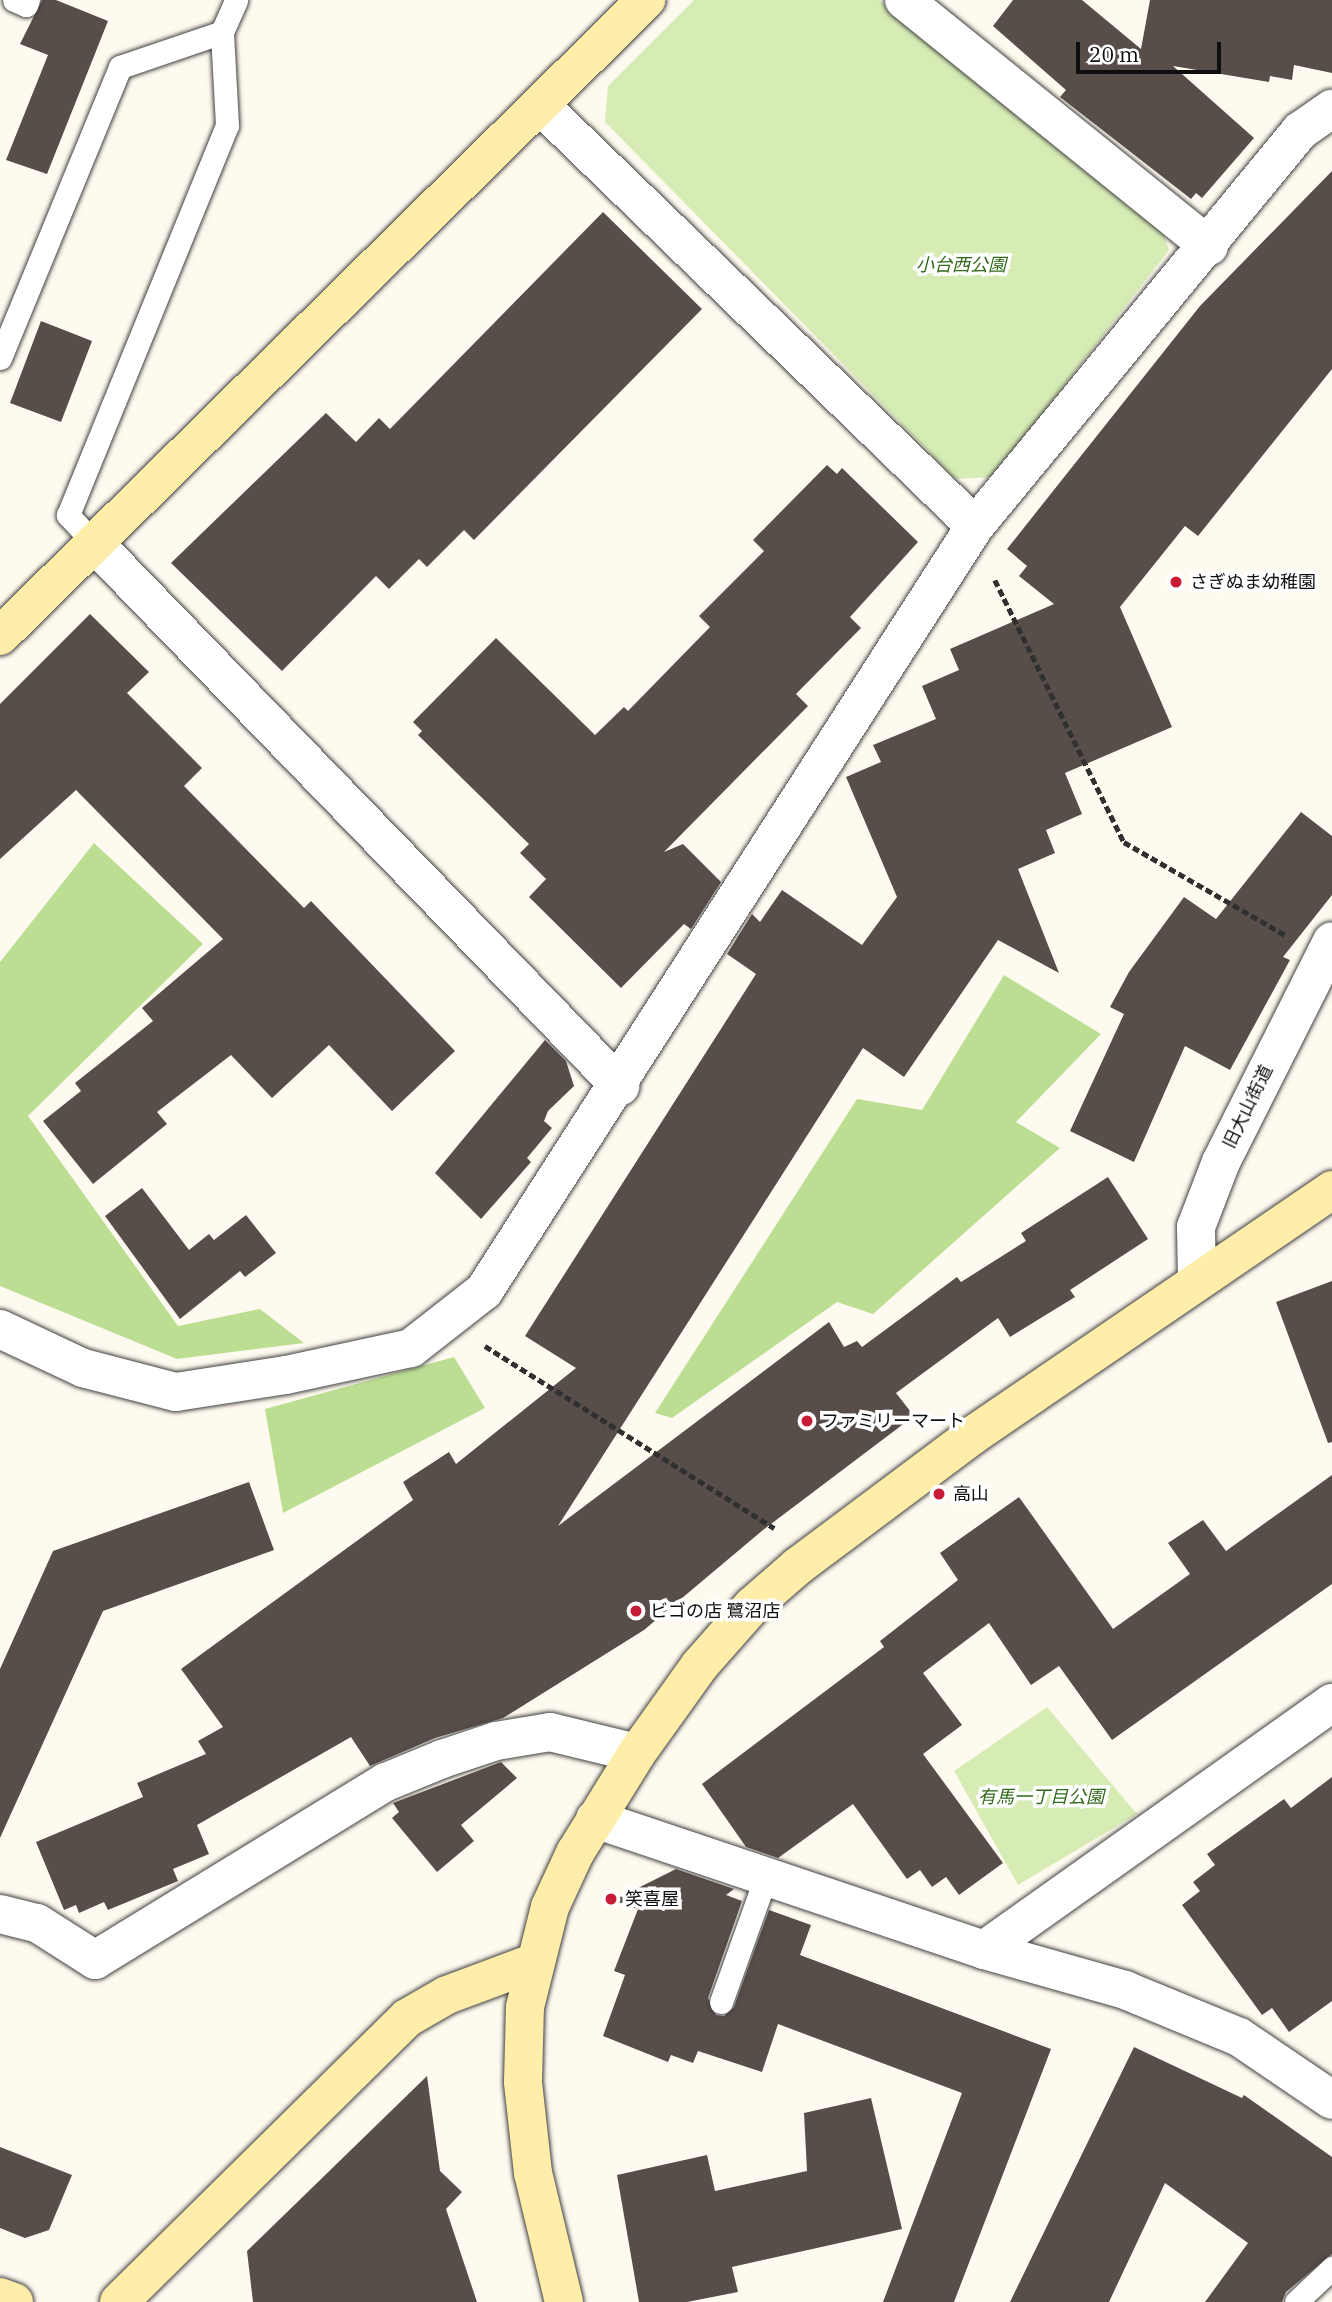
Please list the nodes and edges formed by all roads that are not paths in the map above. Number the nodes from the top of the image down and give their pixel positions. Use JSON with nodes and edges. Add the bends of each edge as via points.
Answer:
{"nodes":[{"id":1,"x":14,"y":0,"type":"edge"},
{"id":2,"x":28,"y":0,"type":"edge"},
{"id":3,"x":236,"y":0,"type":"edge"},
{"id":4,"x":646,"y":0,"type":"edge"},
{"id":5,"x":904,"y":0,"type":"edge"},
{"id":6,"x":222,"y":32,"type":"junction"},
{"id":7,"x":540,"y":105,"type":"junction"},
{"id":8,"x":1332,"y":109,"type":"edge"},
{"id":9,"x":1209,"y":246,"type":"junction"},
{"id":10,"x":0,"y":358,"type":"edge"},
{"id":11,"x":973,"y":530,"type":"junction"},
{"id":12,"x":95,"y":544,"type":"junction"},
{"id":13,"x":0,"y":636,"type":"edge"},
{"id":14,"x":1327,"y":949,"type":"edge"},
{"id":15,"x":620,"y":1086,"type":"junction"},
{"id":16,"x":1332,"y":1190,"type":"edge"},
{"id":17,"x":1197,"y":1281,"type":"junction"},
{"id":18,"x":0,"y":1329,"type":"edge"},
{"id":19,"x":1332,"y":1703,"type":"edge"},
{"id":20,"x":637,"y":1753,"type":"junction"},
{"id":21,"x":595,"y":1819,"type":"junction"},
{"id":22,"x":766,"y":1876,"type":"junction"},
{"id":23,"x":0,"y":1914,"type":"edge"},
{"id":24,"x":984,"y":1950,"type":"junction"},
{"id":25,"x":533,"y":1963,"type":"junction"},
{"id":26,"x":721,"y":2002,"type":"dead end"},
{"id":27,"x":1332,"y":2100,"type":"edge"},
{"id":28,"x":1332,"y":2268,"type":"edge"},
{"id":29,"x":0,"y":2297,"type":"edge"},
{"id":30,"x":14,"y":2302,"type":"edge"},
{"id":31,"x":119,"y":2302,"type":"edge"},
{"id":32,"x":564,"y":2302,"type":"edge"},
{"id":33,"x":1296,"y":2302,"type":"edge"}],
"edges":[{"from":1,"to":2,"type":"lane","via":[[26,5]]},
{"from":3,"to":6,"type":"lane"},
{"from":4,"to":7,"type":"street"},
{"from":5,"to":9,"type":"street"},
{"from":6,"to":10,"type":"lane","via":[[120,67]]},
{"from":6,"to":12,"type":"lane","via":[[227,125],[68,515]]},
{"from":7,"to":11,"type":"street"},
{"from":7,"to":12,"type":"street"},
{"from":8,"to":9,"type":"street","via":[[1300,131]]},
{"from":9,"to":11,"type":"street"},
{"from":11,"to":15,"type":"street"},
{"from":12,"to":13,"type":"street"},
{"from":12,"to":15,"type":"street"},
{"from":14,"to":17,"type":"street","name":"旧大山街道","via":[[1221,1162],[1196,1227]]},
{"from":15,"to":18,"type":"street","via":[[484,1291],[411,1348],[286,1375],[176,1392],[83,1368]]},
{"from":16,"to":17,"type":"street"},
{"from":17,"to":20,"type":"street","via":[[973,1435],[797,1566],[752,1606],[700,1665]]},
{"from":19,"to":24,"type":"street"},
{"from":20,"to":21,"type":"street"},
{"from":20,"to":23,"type":"street","via":[[550,1732],[496,1741],[442,1759],[386,1783],[95,1960],[37,1923]]},
{"from":21,"to":22,"type":"street"},
{"from":21,"to":25,"type":"street","via":[[550,1907]]},
{"from":22,"to":24,"type":"street"},
{"from":22,"to":26,"type":"lane"},
{"from":24,"to":27,"type":"street","via":[[1125,1990],[1239,2037]]},
{"from":25,"to":31,"type":"street","via":[[447,1995],[407,2018]]},
{"from":25,"to":32,"type":"street","via":[[525,2007],[523,2082],[533,2173]]},
{"from":28,"to":33,"type":"lane"},
{"from":29,"to":30,"type":"street"}]}
